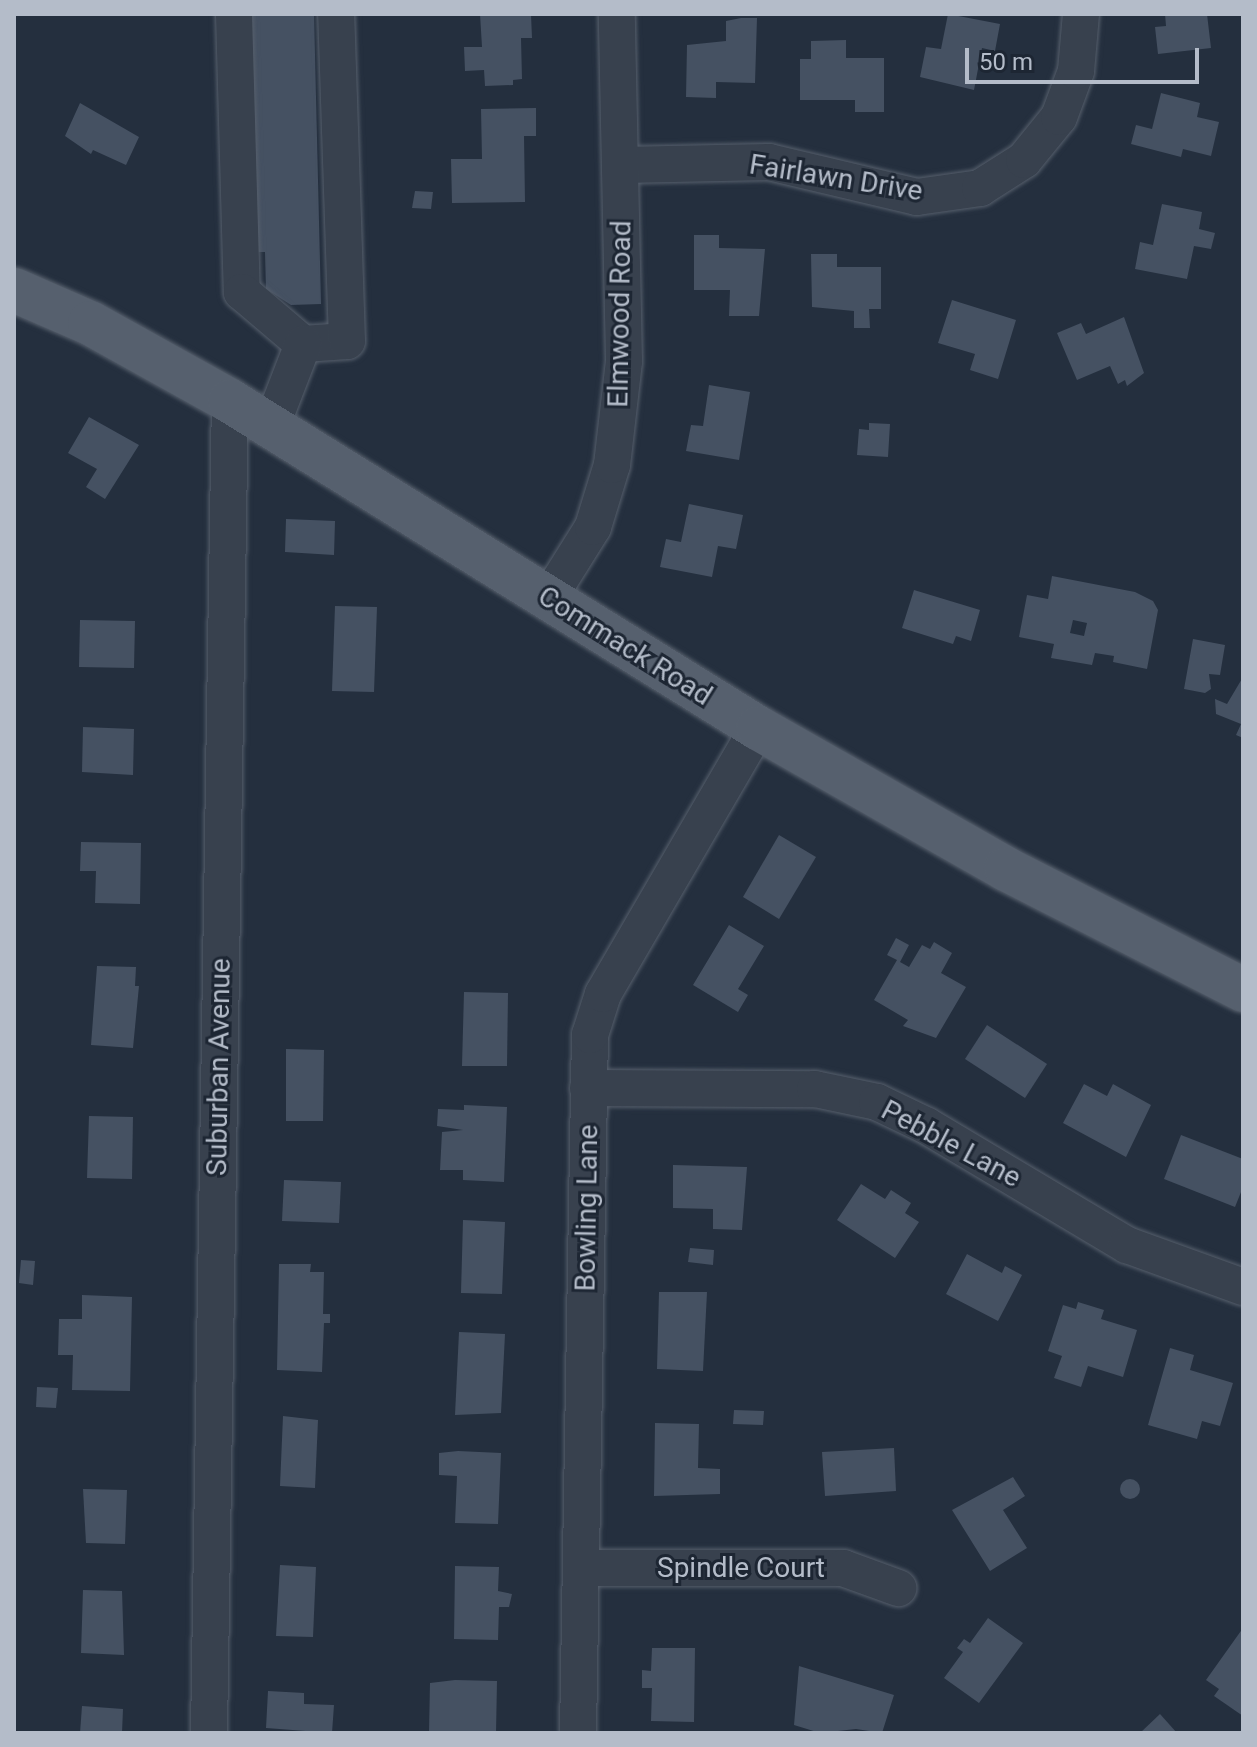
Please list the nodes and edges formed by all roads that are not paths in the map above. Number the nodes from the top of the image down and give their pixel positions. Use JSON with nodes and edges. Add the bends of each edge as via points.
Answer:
{"nodes":[{"id":1,"x":234,"y":14,"type":"edge"},
{"id":2,"x":336,"y":14,"type":"edge"},
{"id":3,"x":617,"y":14,"type":"edge"},
{"id":4,"x":1081,"y":14,"type":"edge"},
{"id":5,"x":622,"y":165,"type":"junction"},
{"id":6,"x":14,"y":290,"type":"edge"},
{"id":7,"x":303,"y":344,"type":"junction"},
{"id":8,"x":230,"y":401,"type":"junction"},
{"id":9,"x":271,"y":427,"type":"junction"},
{"id":10,"x":548,"y":599,"type":"junction"},
{"id":11,"x":758,"y":728,"type":"junction"},
{"id":12,"x":1240,"y":981,"type":"edge"},
{"id":13,"x":588,"y":1088,"type":"junction"},
{"id":14,"x":1243,"y":1287,"type":"edge"},
{"id":15,"x":581,"y":1568,"type":"junction"},
{"id":16,"x":898,"y":1588,"type":"dead end"},
{"id":17,"x":209,"y":1733,"type":"edge"},
{"id":18,"x":578,"y":1733,"type":"edge"}],
"edges":[{"from":1,"to":7,"type":"street","via":[[242,292]]},
{"from":2,"to":7,"type":"street","via":[[347,341]]},
{"from":3,"to":5,"type":"street","name":"Elmwood Road"},
{"from":4,"to":5,"type":"street","name":"Fairlawn Drive","via":[[1076,71],[1059,117],[1024,160],[980,188],[917,197],[769,162]]},
{"from":5,"to":10,"type":"street","name":"Elmwood Road","via":[[624,361],[612,465],[593,527]]},
{"from":6,"to":8,"type":"main road","name":"Commack Road","via":[[90,323]]},
{"from":7,"to":9,"type":"street"},
{"from":8,"to":9,"type":"main road","name":"Commack Road"},
{"from":8,"to":17,"type":"street","name":"Suburban Avenue"},
{"from":9,"to":10,"type":"main road","name":"Commack Road"},
{"from":10,"to":11,"type":"main road","name":"Commack Road"},
{"from":11,"to":12,"type":"main road","name":"Commack Road","via":[[1083,912]]},
{"from":11,"to":13,"type":"street","name":"Bowling Lane","via":[[603,994],[590,1035]]},
{"from":13,"to":14,"type":"street","name":"Pebble Lane","via":[[815,1089],[877,1102],[1127,1245]]},
{"from":13,"to":15,"type":"street","name":"Bowling Lane"},
{"from":15,"to":16,"type":"street","name":"Spindle Court","via":[[843,1568]]},
{"from":15,"to":18,"type":"street","name":"Bowling Lane"}]}
